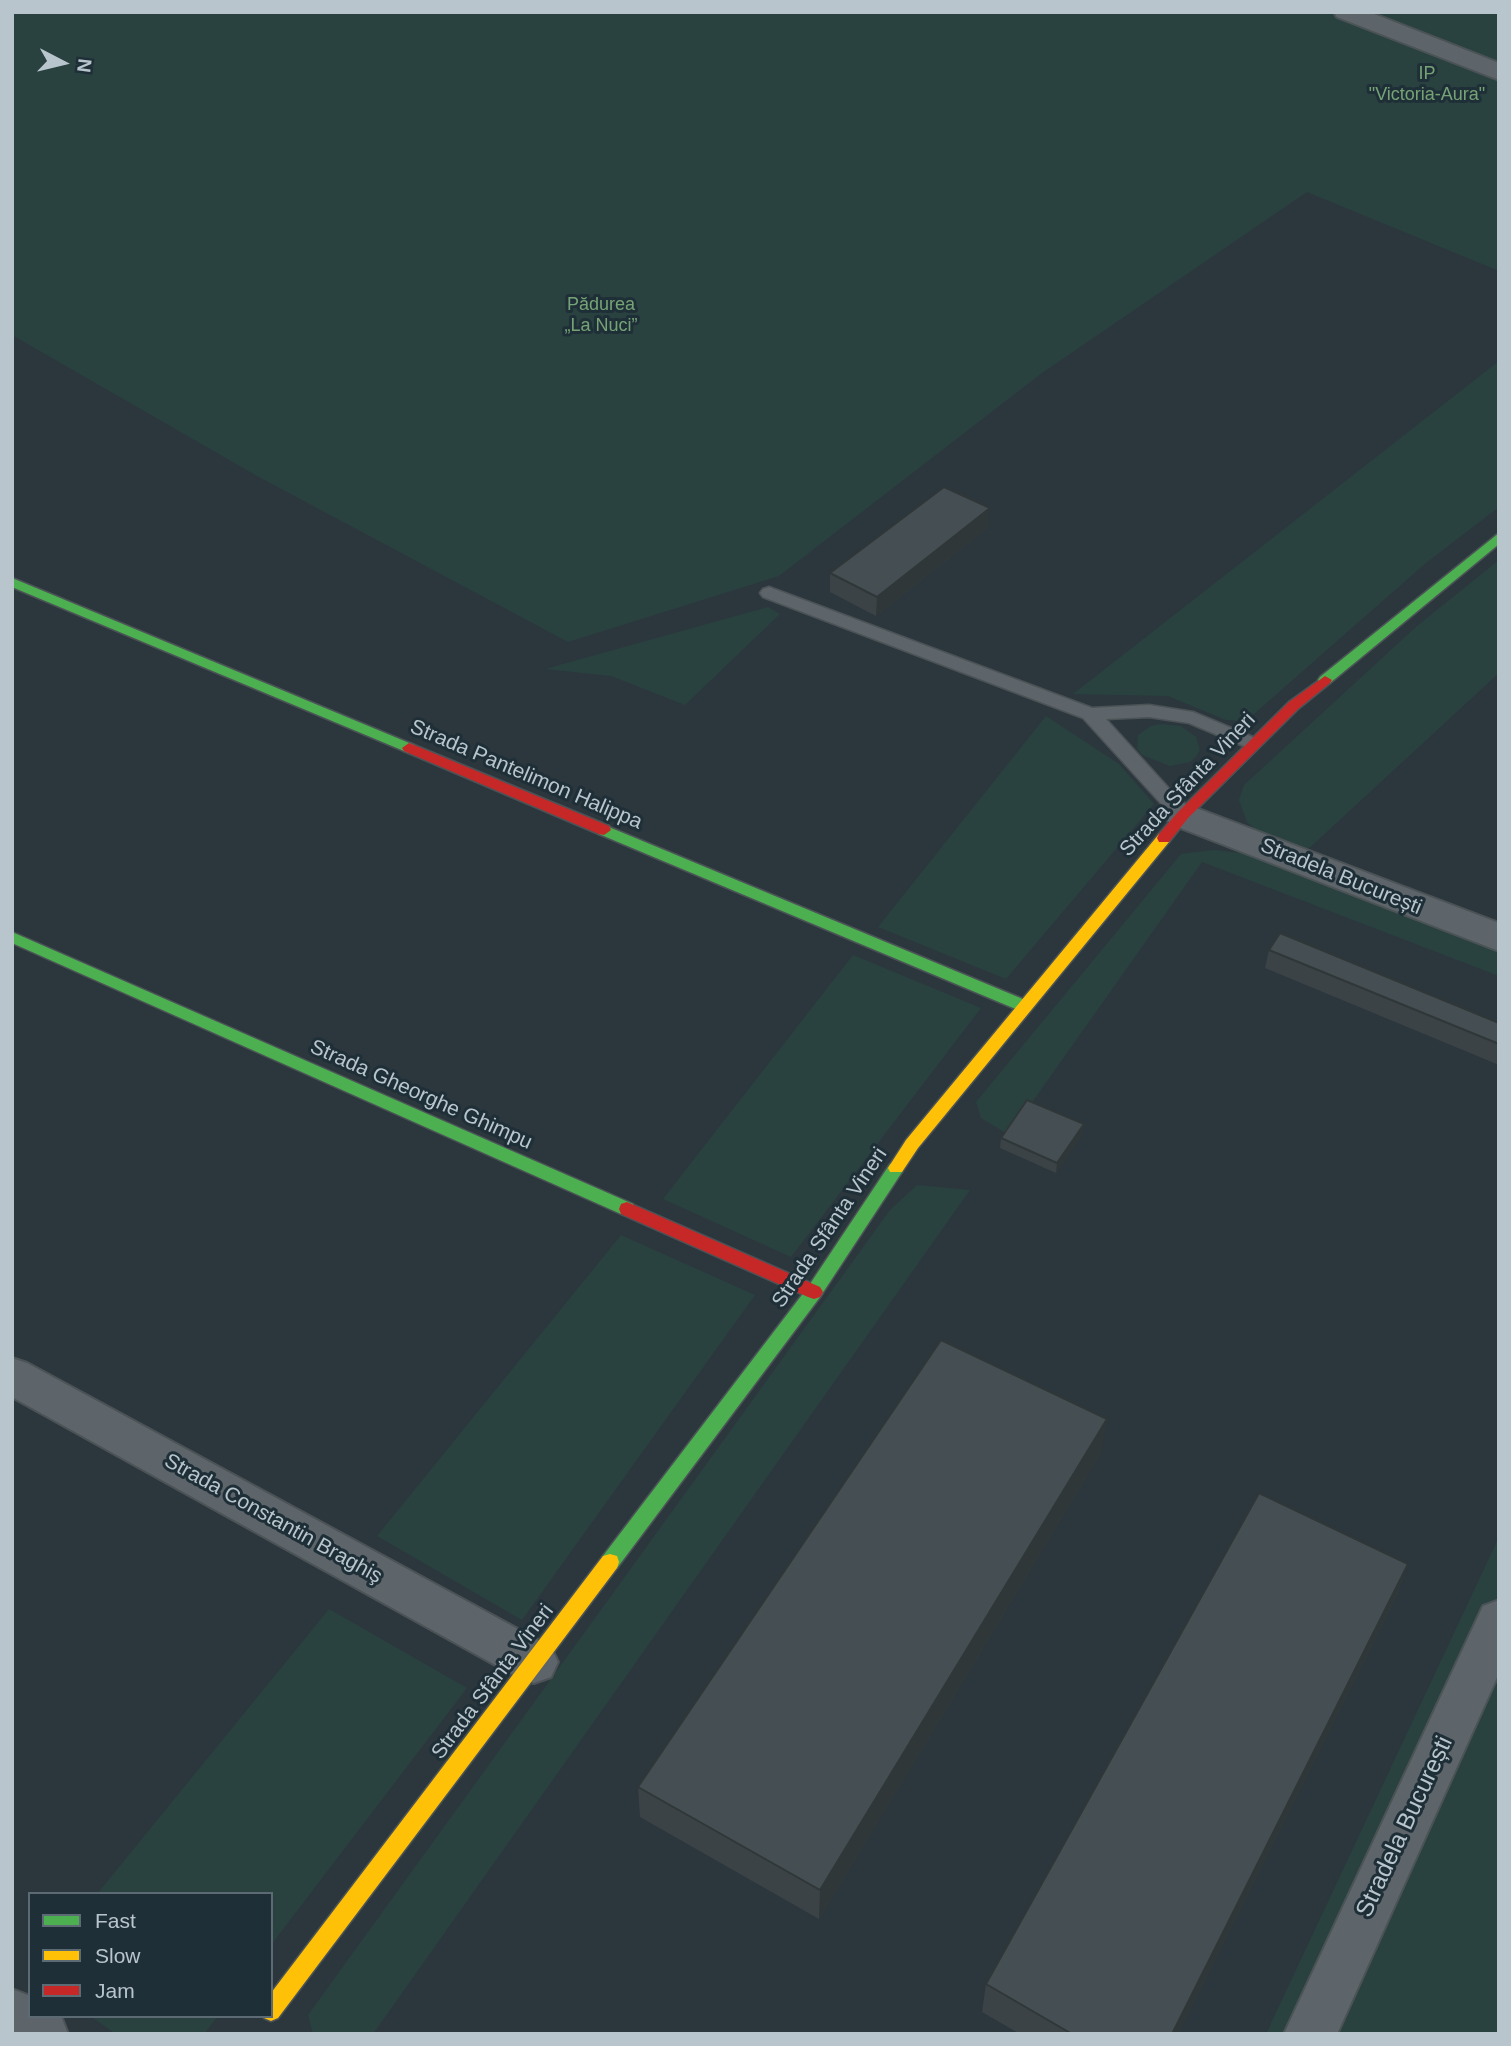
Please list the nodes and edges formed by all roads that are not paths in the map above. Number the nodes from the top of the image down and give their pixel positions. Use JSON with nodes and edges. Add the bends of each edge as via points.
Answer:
{"nodes":[{"id":1,"x":1346,"y":12,"type":"edge"},
{"id":2,"x":1499,"y":72,"type":"edge"},
{"id":3,"x":1499,"y":537,"type":"edge"},
{"id":4,"x":12,"y":582,"type":"edge"},
{"id":5,"x":769,"y":593,"type":"dead end"},
{"id":6,"x":1090,"y":714,"type":"junction"},
{"id":7,"x":1253,"y":744,"type":"junction"},
{"id":8,"x":1183,"y":815,"type":"junction"},
{"id":9,"x":12,"y":937,"type":"edge"},
{"id":10,"x":1499,"y":938,"type":"edge"},
{"id":11,"x":1024,"y":1006,"type":"junction"},
{"id":12,"x":814,"y":1292,"type":"junction"},
{"id":13,"x":12,"y":1376,"type":"edge"},
{"id":14,"x":1499,"y":1621,"type":"edge"},
{"id":15,"x":534,"y":1662,"type":"junction"},
{"id":16,"x":273,"y":2009,"type":"edge"},
{"id":17,"x":12,"y":2014,"type":"edge"},
{"id":18,"x":42,"y":2034,"type":"edge"},
{"id":19,"x":1310,"y":2034,"type":"edge"}],
"edges":[{"from":1,"to":2,"type":"street"},
{"from":3,"to":7,"type":"street","name":"Strada Sfânta Vineri"},
{"from":4,"to":11,"type":"street","name":"Strada Pantelimon Halippa"},
{"from":5,"to":6,"type":"lane"},
{"from":6,"to":7,"type":"lane","via":[[1149,711],[1193,718]]},
{"from":6,"to":8,"type":"lane"},
{"from":7,"to":8,"type":"street","name":"Strada Sfânta Vineri"},
{"from":8,"to":10,"type":"street","name":"Stradela București"},
{"from":8,"to":11,"type":"street","name":"Strada Sfânta Vineri"},
{"from":9,"to":12,"type":"street","name":"Strada Gheorghe Ghimpu"},
{"from":11,"to":12,"type":"street","name":"Strada Sfânta Vineri","via":[[912,1144]]},
{"from":12,"to":15,"type":"street","name":"Strada Sfânta Vineri"},
{"from":13,"to":15,"type":"street","name":"Strada Constantin Braghiş"},
{"from":14,"to":19,"type":"street","name":"Stradela București"},
{"from":15,"to":16,"type":"street","name":"Strada Sfânta Vineri"},
{"from":17,"to":18,"type":"street"}]}
